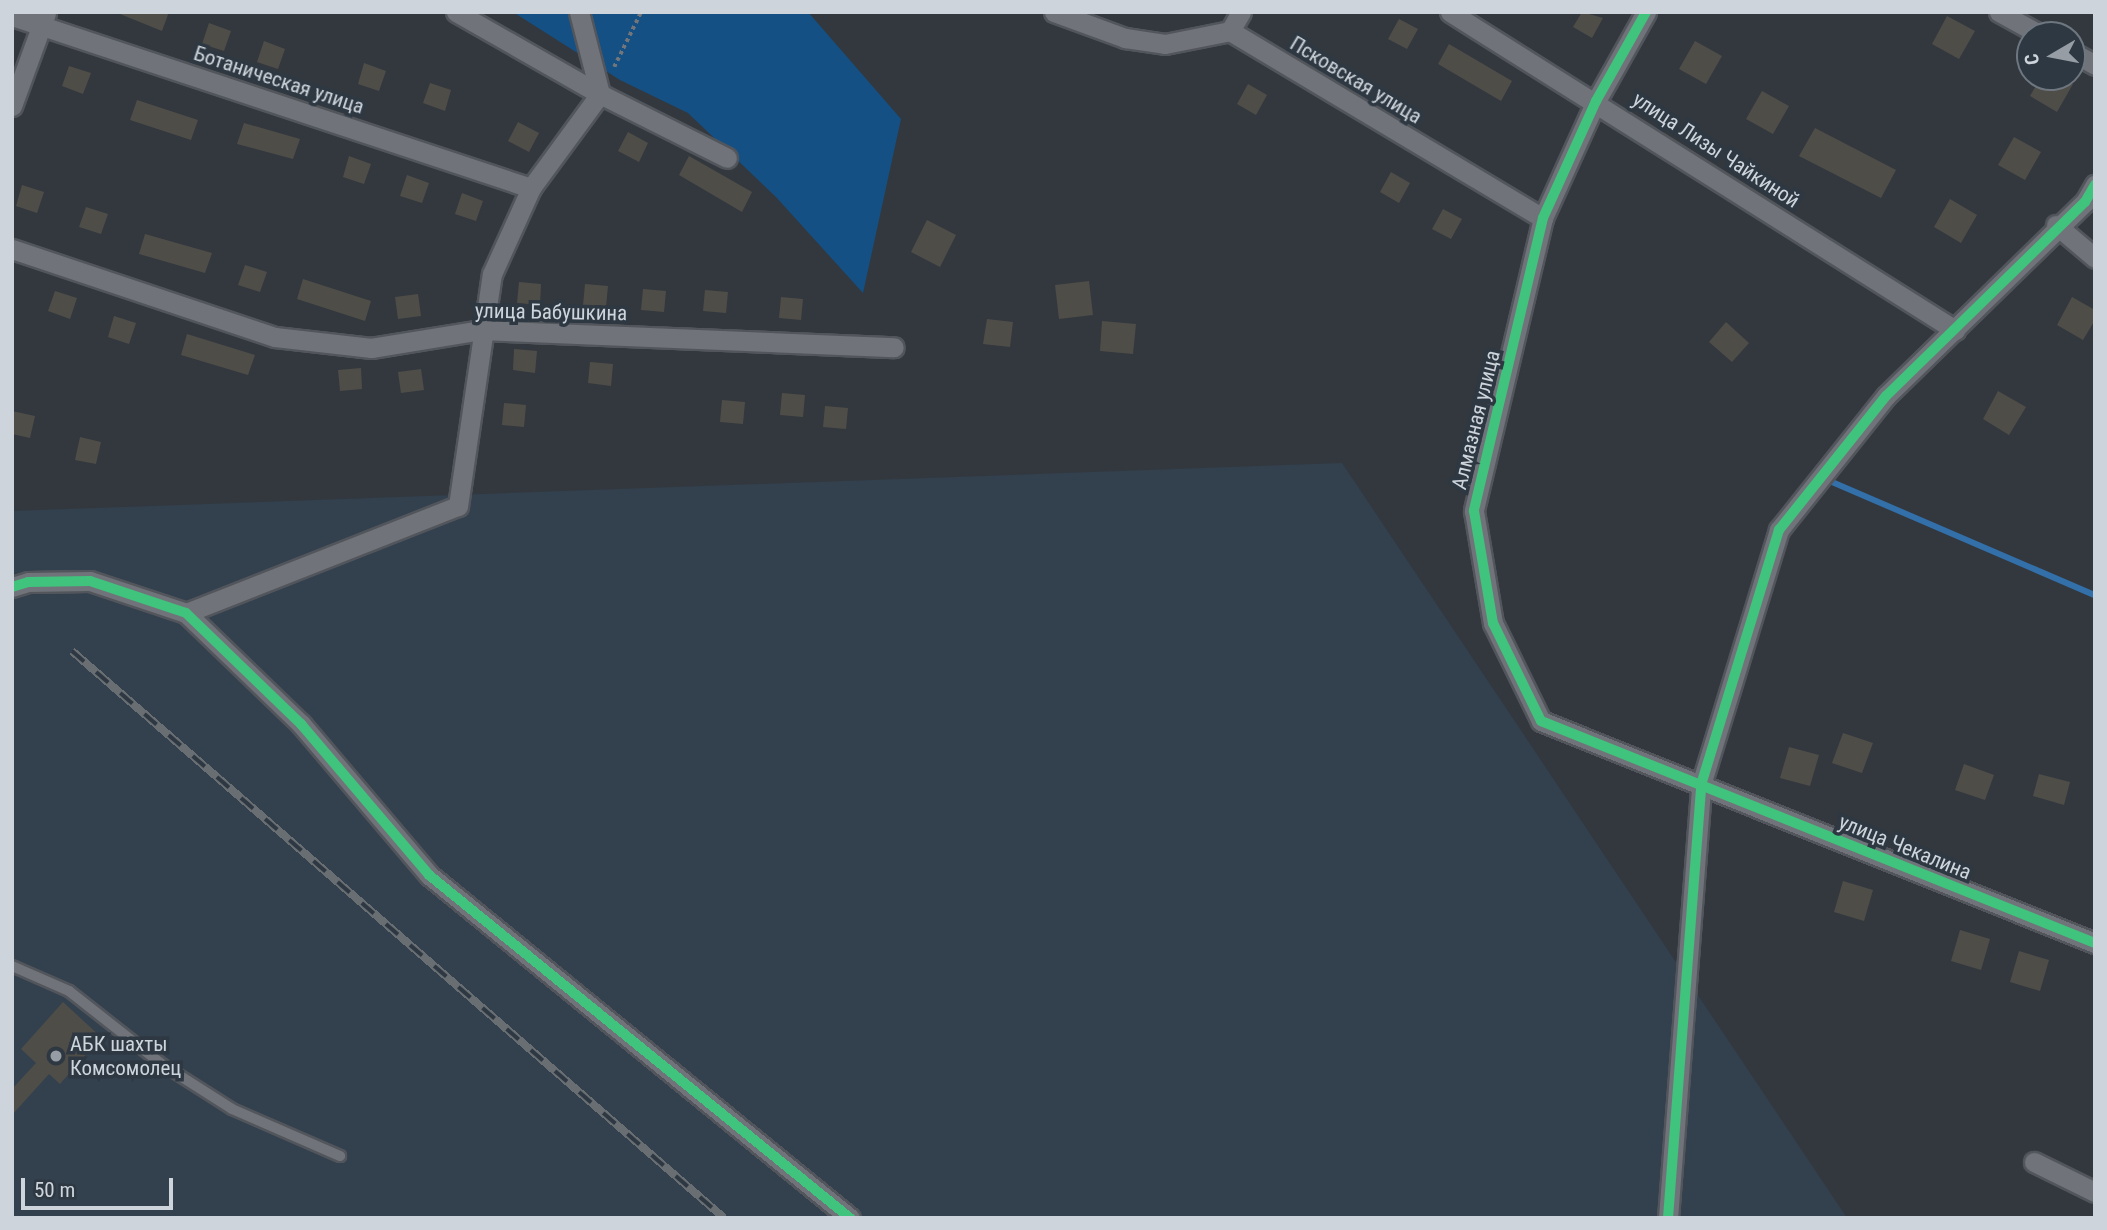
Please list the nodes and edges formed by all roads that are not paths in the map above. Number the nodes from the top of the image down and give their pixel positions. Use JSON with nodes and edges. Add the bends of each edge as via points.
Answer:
{"nodes":[{"id":1,"x":456,"y":12,"type":"edge"},
{"id":2,"x":579,"y":12,"type":"edge"},
{"id":3,"x":1054,"y":12,"type":"edge"},
{"id":4,"x":1241,"y":12,"type":"edge"},
{"id":5,"x":1450,"y":12,"type":"edge"},
{"id":6,"x":1646,"y":12,"type":"edge"},
{"id":7,"x":1999,"y":12,"type":"edge"},
{"id":8,"x":12,"y":16,"type":"edge"},
{"id":9,"x":44,"y":19,"type":"edge"},
{"id":10,"x":2016,"y":22,"type":"edge"},
{"id":11,"x":1230,"y":31,"type":"junction"},
{"id":12,"x":600,"y":94,"type":"junction"},
{"id":13,"x":1596,"y":101,"type":"junction"},
{"id":14,"x":12,"y":106,"type":"edge"},
{"id":15,"x":727,"y":158,"type":"dead end"},
{"id":16,"x":2095,"y":185,"type":"edge"},
{"id":17,"x":531,"y":188,"type":"junction"},
{"id":18,"x":1543,"y":218,"type":"junction"},
{"id":19,"x":2056,"y":226,"type":"junction"},
{"id":20,"x":12,"y":249,"type":"edge"},
{"id":21,"x":2095,"y":258,"type":"edge"},
{"id":22,"x":481,"y":330,"type":"junction"},
{"id":23,"x":1955,"y":330,"type":"junction"},
{"id":24,"x":894,"y":347,"type":"dead end"},
{"id":25,"x":12,"y":587,"type":"edge"},
{"id":26,"x":186,"y":613,"type":"junction"},
{"id":27,"x":1701,"y":785,"type":"junction"},
{"id":28,"x":2095,"y":943,"type":"edge"},
{"id":29,"x":12,"y":966,"type":"edge"},
{"id":30,"x":340,"y":1156,"type":"dead end"},
{"id":31,"x":2034,"y":1162,"type":"dead end"},
{"id":32,"x":2095,"y":1192,"type":"edge"},
{"id":33,"x":850,"y":1218,"type":"edge"},
{"id":34,"x":1668,"y":1218,"type":"edge"}],
"edges":[{"from":1,"to":12,"type":"street"},
{"from":2,"to":12,"type":"street"},
{"from":3,"to":11,"type":"street","via":[[1125,38],[1165,44]]},
{"from":4,"to":11,"type":"street"},
{"from":5,"to":13,"type":"street","name":"улица Лизы Чайкиной"},
{"from":6,"to":13,"type":"street","name":"Алмазная улица"},
{"from":7,"to":10,"type":"street"},
{"from":8,"to":9,"type":"street","name":"Ботаническая улица"},
{"from":9,"to":14,"type":"street"},
{"from":9,"to":17,"type":"street","name":"Ботаническая улица"},
{"from":11,"to":18,"type":"street","name":"Псковская улица"},
{"from":12,"to":15,"type":"street"},
{"from":12,"to":17,"type":"street"},
{"from":13,"to":18,"type":"street","name":"Алмазная улица"},
{"from":13,"to":23,"type":"street","name":"улица Лизы Чайкиной"},
{"from":16,"to":19,"type":"street","via":[[2085,202]]},
{"from":17,"to":22,"type":"street","via":[[492,274]]},
{"from":18,"to":27,"type":"street","name":"Алмазная улица","via":[[1474,511],[1493,623],[1541,721]]},
{"from":19,"to":21,"type":"street"},
{"from":19,"to":23,"type":"street"},
{"from":20,"to":22,"type":"street","name":"улица Бабушкина","via":[[275,337],[371,348]]},
{"from":22,"to":24,"type":"street","name":"улица Бабушкина"},
{"from":22,"to":26,"type":"street","via":[[458,506]]},
{"from":23,"to":27,"type":"street","via":[[1886,396],[1779,530]]},
{"from":25,"to":26,"type":"street","via":[[28,582],[90,581]]},
{"from":26,"to":33,"type":"street","via":[[302,724],[429,875]]},
{"from":27,"to":28,"type":"street","name":"улица Чекалина"},
{"from":27,"to":34,"type":"street"},
{"from":29,"to":30,"type":"lane","via":[[69,991],[163,1065],[232,1109]]},
{"from":31,"to":32,"type":"street"}]}
